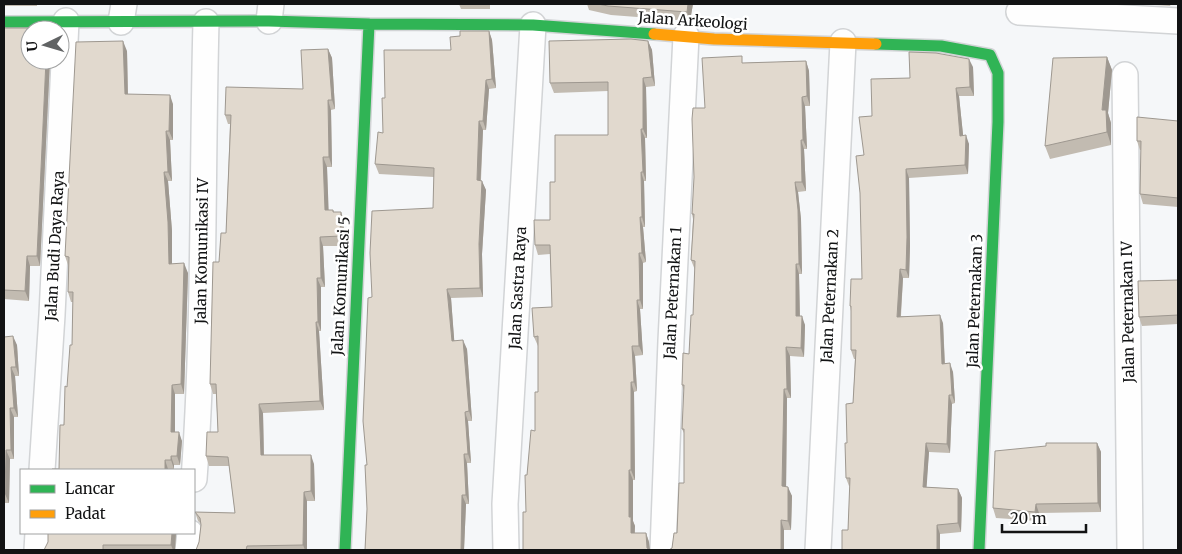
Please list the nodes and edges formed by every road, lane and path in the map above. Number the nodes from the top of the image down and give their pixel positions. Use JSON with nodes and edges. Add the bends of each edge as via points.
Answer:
{"nodes":[{"id":1,"x":270,"y":12,"type":"edge"},
{"id":2,"x":1019,"y":12,"type":"dead end"},
{"id":3,"x":122,"y":13,"type":"edge"},
{"id":4,"x":70,"y":20,"type":"edge"},
{"id":5,"x":1178,"y":21,"type":"edge"},
{"id":6,"x":4,"y":22,"type":"edge"},
{"id":7,"x":20,"y":22,"type":"edge"},
{"id":8,"x":206,"y":22,"type":"junction"},
{"id":9,"x":369,"y":24,"type":"junction"},
{"id":10,"x":533,"y":25,"type":"junction"},
{"id":11,"x":686,"y":36,"type":"junction"},
{"id":12,"x":843,"y":42,"type":"junction"},
{"id":13,"x":990,"y":55,"type":"joint"},
{"id":14,"x":64,"y":70,"type":"edge"},
{"id":15,"x":1125,"y":74,"type":"dead end"},
{"id":16,"x":42,"y":469,"type":"edge"},
{"id":17,"x":194,"y":469,"type":"edge"},
{"id":18,"x":38,"y":534,"type":"edge"},
{"id":19,"x":190,"y":534,"type":"edge"},
{"id":20,"x":36,"y":550,"type":"edge"},
{"id":21,"x":188,"y":550,"type":"edge"},
{"id":22,"x":345,"y":550,"type":"edge"},
{"id":23,"x":506,"y":550,"type":"edge"},
{"id":24,"x":663,"y":550,"type":"edge"},
{"id":25,"x":818,"y":550,"type":"edge"},
{"id":26,"x":979,"y":550,"type":"edge"},
{"id":27,"x":1130,"y":550,"type":"edge"}],
"edges":[{"from":1,"to":8,"type":"street","name":"Jalan Arkeologi"},
{"from":1,"to":9,"type":"street","name":"Jalan Arkeologi"},
{"from":2,"to":5,"type":"street"},
{"from":3,"to":4,"type":"street","name":"Jalan Arkeologi"},
{"from":3,"to":8,"type":"street","name":"Jalan Arkeologi"},
{"from":6,"to":7,"type":"street","name":"Jalan Arkeologi"},
{"from":8,"to":17,"type":"street","name":"Jalan Komunikasi IV","via":[[203,275]]},
{"from":9,"to":10,"type":"street","name":"Jalan Arkeologi"},
{"from":9,"to":22,"type":"street","name":"Jalan Komunikasi 5"},
{"from":10,"to":11,"type":"street","name":"Jalan Arkeologi"},
{"from":10,"to":23,"type":"street","name":"Jalan Sastra Raya","via":[[505,504]]},
{"from":11,"to":12,"type":"street","name":"Jalan Arkeologi"},
{"from":11,"to":24,"type":"street","name":"Jalan Peternakan 1"},
{"from":12,"to":13,"type":"street","name":"Jalan Arkeologi","via":[[940,46]]},
{"from":12,"to":25,"type":"street","name":"Jalan Peternakan 2"},
{"from":13,"to":26,"type":"street","name":"Jalan Peternakan 3","via":[[998,73],[998,122]]},
{"from":14,"to":16,"type":"street","name":"Jalan Budi Daya Raya"},
{"from":15,"to":27,"type":"street","name":"Jalan Peternakan IV"},
{"from":18,"to":20,"type":"street"},
{"from":19,"to":21,"type":"street"}]}
